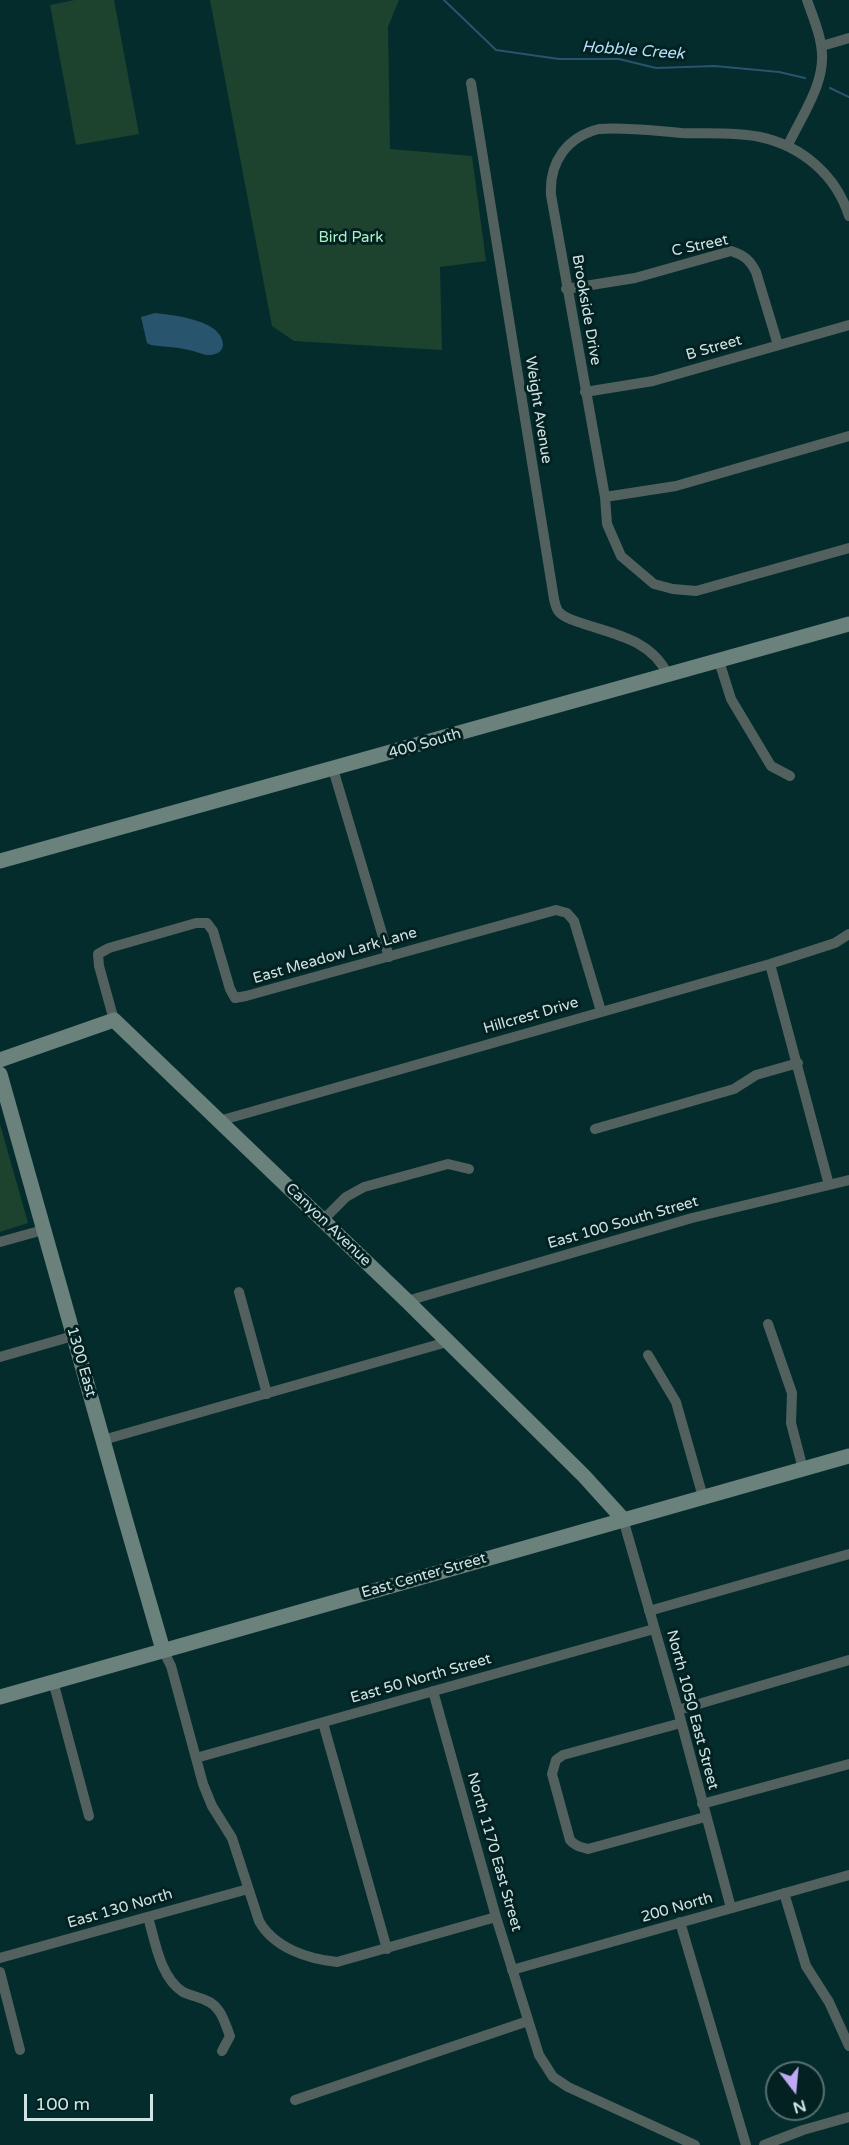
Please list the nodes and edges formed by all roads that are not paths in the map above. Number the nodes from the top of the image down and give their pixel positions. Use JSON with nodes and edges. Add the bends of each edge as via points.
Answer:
{"nodes":[{"id":1,"x":807,"y":0,"type":"edge"},
{"id":2,"x":849,"y":38,"type":"edge"},
{"id":3,"x":822,"y":46,"type":"junction"},
{"id":4,"x":471,"y":83,"type":"dead end"},
{"id":5,"x":788,"y":145,"type":"junction"},
{"id":6,"x":849,"y":216,"type":"edge"},
{"id":7,"x":566,"y":289,"type":"junction"},
{"id":8,"x":849,"y":325,"type":"edge"},
{"id":9,"x":778,"y":345,"type":"junction"},
{"id":10,"x":585,"y":392,"type":"junction"},
{"id":11,"x":849,"y":436,"type":"edge"},
{"id":12,"x":605,"y":496,"type":"junction"},
{"id":13,"x":849,"y":548,"type":"edge"},
{"id":14,"x":849,"y":624,"type":"edge"},
{"id":15,"x":719,"y":661,"type":"junction"},
{"id":16,"x":668,"y":675,"type":"junction"},
{"id":17,"x":333,"y":769,"type":"junction"},
{"id":18,"x":790,"y":776,"type":"dead end"},
{"id":19,"x":0,"y":861,"type":"edge"},
{"id":20,"x":849,"y":934,"type":"edge"},
{"id":21,"x":389,"y":957,"type":"junction"},
{"id":22,"x":770,"y":964,"type":"junction"},
{"id":23,"x":601,"y":1011,"type":"junction"},
{"id":24,"x":114,"y":1020,"type":"junction"},
{"id":25,"x":0,"y":1060,"type":"edge"},
{"id":26,"x":798,"y":1063,"type":"junction"},
{"id":27,"x":0,"y":1074,"type":"edge"},
{"id":28,"x":219,"y":1121,"type":"junction"},
{"id":29,"x":595,"y":1129,"type":"dead end"},
{"id":30,"x":469,"y":1169,"type":"dead end"},
{"id":31,"x":849,"y":1180,"type":"edge"},
{"id":32,"x":829,"y":1185,"type":"junction"},
{"id":33,"x":322,"y":1221,"type":"junction"},
{"id":34,"x":43,"y":1230,"type":"junction"},
{"id":35,"x":0,"y":1242,"type":"edge"},
{"id":36,"x":240,"y":1292,"type":"dead end"},
{"id":37,"x":408,"y":1301,"type":"junction"},
{"id":38,"x":768,"y":1324,"type":"dead end"},
{"id":39,"x":73,"y":1336,"type":"junction"},
{"id":40,"x":447,"y":1342,"type":"junction"},
{"id":41,"x":648,"y":1355,"type":"dead end"},
{"id":42,"x":0,"y":1357,"type":"edge"},
{"id":43,"x":267,"y":1394,"type":"junction"},
{"id":44,"x":102,"y":1440,"type":"junction"},
{"id":45,"x":849,"y":1456,"type":"edge"},
{"id":46,"x":803,"y":1469,"type":"junction"},
{"id":47,"x":703,"y":1497,"type":"junction"},
{"id":48,"x":623,"y":1519,"type":"junction"},
{"id":49,"x":849,"y":1554,"type":"edge"},
{"id":50,"x":649,"y":1611,"type":"junction"},
{"id":51,"x":654,"y":1629,"type":"junction"},
{"id":52,"x":163,"y":1650,"type":"junction"},
{"id":53,"x":849,"y":1660,"type":"edge"},
{"id":54,"x":53,"y":1681,"type":"junction"},
{"id":55,"x":433,"y":1691,"type":"junction"},
{"id":56,"x":0,"y":1697,"type":"edge"},
{"id":57,"x":678,"y":1710,"type":"junction"},
{"id":58,"x":323,"y":1723,"type":"junction"},
{"id":59,"x":681,"y":1723,"type":"junction"},
{"id":60,"x":196,"y":1758,"type":"junction"},
{"id":61,"x":849,"y":1764,"type":"edge"},
{"id":62,"x":702,"y":1804,"type":"junction"},
{"id":63,"x":89,"y":1815,"type":"dead end"},
{"id":64,"x":705,"y":1817,"type":"junction"},
{"id":65,"x":849,"y":1875,"type":"edge"},
{"id":66,"x":248,"y":1888,"type":"junction"},
{"id":67,"x":784,"y":1893,"type":"junction"},
{"id":68,"x":731,"y":1908,"type":"junction"},
{"id":69,"x":148,"y":1917,"type":"junction"},
{"id":70,"x":496,"y":1917,"type":"junction"},
{"id":71,"x":680,"y":1922,"type":"junction"},
{"id":72,"x":387,"y":1949,"type":"junction"},
{"id":73,"x":0,"y":1958,"type":"edge"},
{"id":74,"x":512,"y":1970,"type":"junction"},
{"id":75,"x":0,"y":1972,"type":"edge"},
{"id":76,"x":528,"y":2021,"type":"junction"},
{"id":77,"x":849,"y":2046,"type":"edge"},
{"id":78,"x":20,"y":2050,"type":"dead end"},
{"id":79,"x":222,"y":2051,"type":"dead end"},
{"id":80,"x":295,"y":2100,"type":"dead end"},
{"id":81,"x":849,"y":2117,"type":"edge"},
{"id":82,"x":694,"y":2145,"type":"edge"},
{"id":83,"x":746,"y":2145,"type":"edge"},
{"id":84,"x":764,"y":2145,"type":"edge"}],
"edges":[{"from":1,"to":3,"type":"street"},
{"from":2,"to":3,"type":"street"},
{"from":3,"to":5,"type":"street","via":[[821,72],[814,93]]},
{"from":4,"to":16,"type":"street","name":"Weight Avenue","via":[[558,612],[647,648]]},
{"from":5,"to":6,"type":"street","name":"Brookside Drive","via":[[826,174]]},
{"from":5,"to":7,"type":"street","name":"Brookside Drive","via":[[753,136],[608,128],[576,138],[559,156],[550,187]]},
{"from":7,"to":9,"type":"street","name":"C Street","via":[[635,278],[731,251],[751,262]]},
{"from":7,"to":10,"type":"street","name":"Brookside Drive"},
{"from":8,"to":9,"type":"street","name":"B Street"},
{"from":9,"to":10,"type":"street","name":"B Street","via":[[653,381]]},
{"from":10,"to":12,"type":"street","name":"Brookside Drive"},
{"from":11,"to":12,"type":"street","via":[[676,486]]},
{"from":12,"to":13,"type":"street","name":"Brookside Drive","via":[[607,524],[621,556],[646,579],[673,589],[709,588]]},
{"from":14,"to":15,"type":"street","name":"400 South"},
{"from":15,"to":16,"type":"street","name":"400 South"},
{"from":15,"to":18,"type":"street","via":[[731,699],[771,766]]},
{"from":16,"to":17,"type":"street","name":"400 South"},
{"from":17,"to":19,"type":"street","name":"400 South"},
{"from":17,"to":21,"type":"street"},
{"from":20,"to":22,"type":"street","name":"Hillcrest Drive","via":[[835,943]]},
{"from":21,"to":23,"type":"street","name":"East Meadow Lark Lane","via":[[556,910],[567,913],[574,921]]},
{"from":21,"to":24,"type":"street","name":"East Meadow Lark Lane","via":[[235,998],[213,931],[207,923],[196,923],[98,954]]},
{"from":22,"to":23,"type":"street","name":"Hillcrest Drive"},
{"from":22,"to":26,"type":"street"},
{"from":23,"to":28,"type":"street","name":"Hillcrest Drive"},
{"from":24,"to":25,"type":"street"},
{"from":24,"to":28,"type":"street","name":"Canyon Avenue"},
{"from":26,"to":29,"type":"street","via":[[756,1075],[734,1089]]},
{"from":26,"to":32,"type":"street"},
{"from":27,"to":34,"type":"street","name":"1300 East"},
{"from":28,"to":33,"type":"street","name":"Canyon Avenue"},
{"from":30,"to":33,"type":"street","via":[[448,1164],[364,1187],[346,1197]]},
{"from":31,"to":32,"type":"street","name":"East 100 South Street"},
{"from":32,"to":37,"type":"street","name":"East 100 South Street","via":[[692,1218]]},
{"from":33,"to":37,"type":"street","name":"Canyon Avenue"},
{"from":34,"to":35,"type":"street"},
{"from":34,"to":39,"type":"street","name":"1300 East"},
{"from":36,"to":43,"type":"street"},
{"from":37,"to":40,"type":"street","name":"Canyon Avenue"},
{"from":38,"to":46,"type":"street","via":[[792,1392],[790,1423]]},
{"from":39,"to":42,"type":"street"},
{"from":39,"to":44,"type":"street","name":"1300 East"},
{"from":40,"to":43,"type":"street"},
{"from":40,"to":48,"type":"street","name":"Canyon Avenue"},
{"from":41,"to":47,"type":"street","via":[[676,1402]]},
{"from":43,"to":44,"type":"street"},
{"from":44,"to":52,"type":"street","name":"1300 East"},
{"from":45,"to":46,"type":"street","name":"East Center Street"},
{"from":46,"to":47,"type":"street","name":"East Center Street"},
{"from":47,"to":48,"type":"street","name":"East Center Street"},
{"from":48,"to":50,"type":"street","name":"North 1050 East Street"},
{"from":48,"to":52,"type":"street","name":"East Center Street"},
{"from":49,"to":50,"type":"street"},
{"from":50,"to":51,"type":"street","name":"North 1050 East Street"},
{"from":51,"to":55,"type":"street","name":"East 50 North Street"},
{"from":51,"to":57,"type":"street","name":"North 1050 East Street"},
{"from":52,"to":54,"type":"street","name":"East Center Street"},
{"from":52,"to":60,"type":"street"},
{"from":53,"to":57,"type":"street"},
{"from":54,"to":56,"type":"street","name":"East Center Street"},
{"from":54,"to":63,"type":"street"},
{"from":55,"to":58,"type":"street","name":"East 50 North Street"},
{"from":55,"to":70,"type":"street","name":"North 1170 East Street"},
{"from":57,"to":59,"type":"street","name":"North 1050 East Street"},
{"from":58,"to":60,"type":"street","name":"East 50 North Street"},
{"from":58,"to":72,"type":"street"},
{"from":59,"to":62,"type":"street","name":"North 1050 East Street"},
{"from":59,"to":64,"type":"street","via":[[563,1755],[556,1760],[552,1774],[570,1840],[588,1850]]},
{"from":60,"to":66,"type":"street","via":[[212,1806],[232,1838]]},
{"from":61,"to":62,"type":"street"},
{"from":62,"to":64,"type":"street","name":"North 1050 East Street"},
{"from":64,"to":68,"type":"street","name":"North 1050 East Street"},
{"from":65,"to":67,"type":"street","name":"200 North"},
{"from":66,"to":69,"type":"street","name":"East 130 North"},
{"from":66,"to":72,"type":"street","via":[[263,1928],[298,1954],[337,1962]]},
{"from":67,"to":68,"type":"street","name":"200 North"},
{"from":67,"to":77,"type":"street","via":[[806,1966],[829,2002]]},
{"from":68,"to":71,"type":"street","name":"200 North"},
{"from":69,"to":73,"type":"street","name":"East 130 North"},
{"from":69,"to":79,"type":"street","via":[[164,1969],[173,1981],[183,1991],[221,2011],[230,2036]]},
{"from":70,"to":72,"type":"street"},
{"from":70,"to":74,"type":"street","name":"North 1170 East Street"},
{"from":71,"to":74,"type":"street","name":"200 North"},
{"from":71,"to":83,"type":"street"},
{"from":74,"to":76,"type":"street","name":"North 1170 East Street"},
{"from":75,"to":78,"type":"street"},
{"from":76,"to":80,"type":"street"},
{"from":76,"to":82,"type":"street","name":"North 1170 East Street","via":[[539,2055],[553,2077]]},
{"from":81,"to":84,"type":"street"}]}
